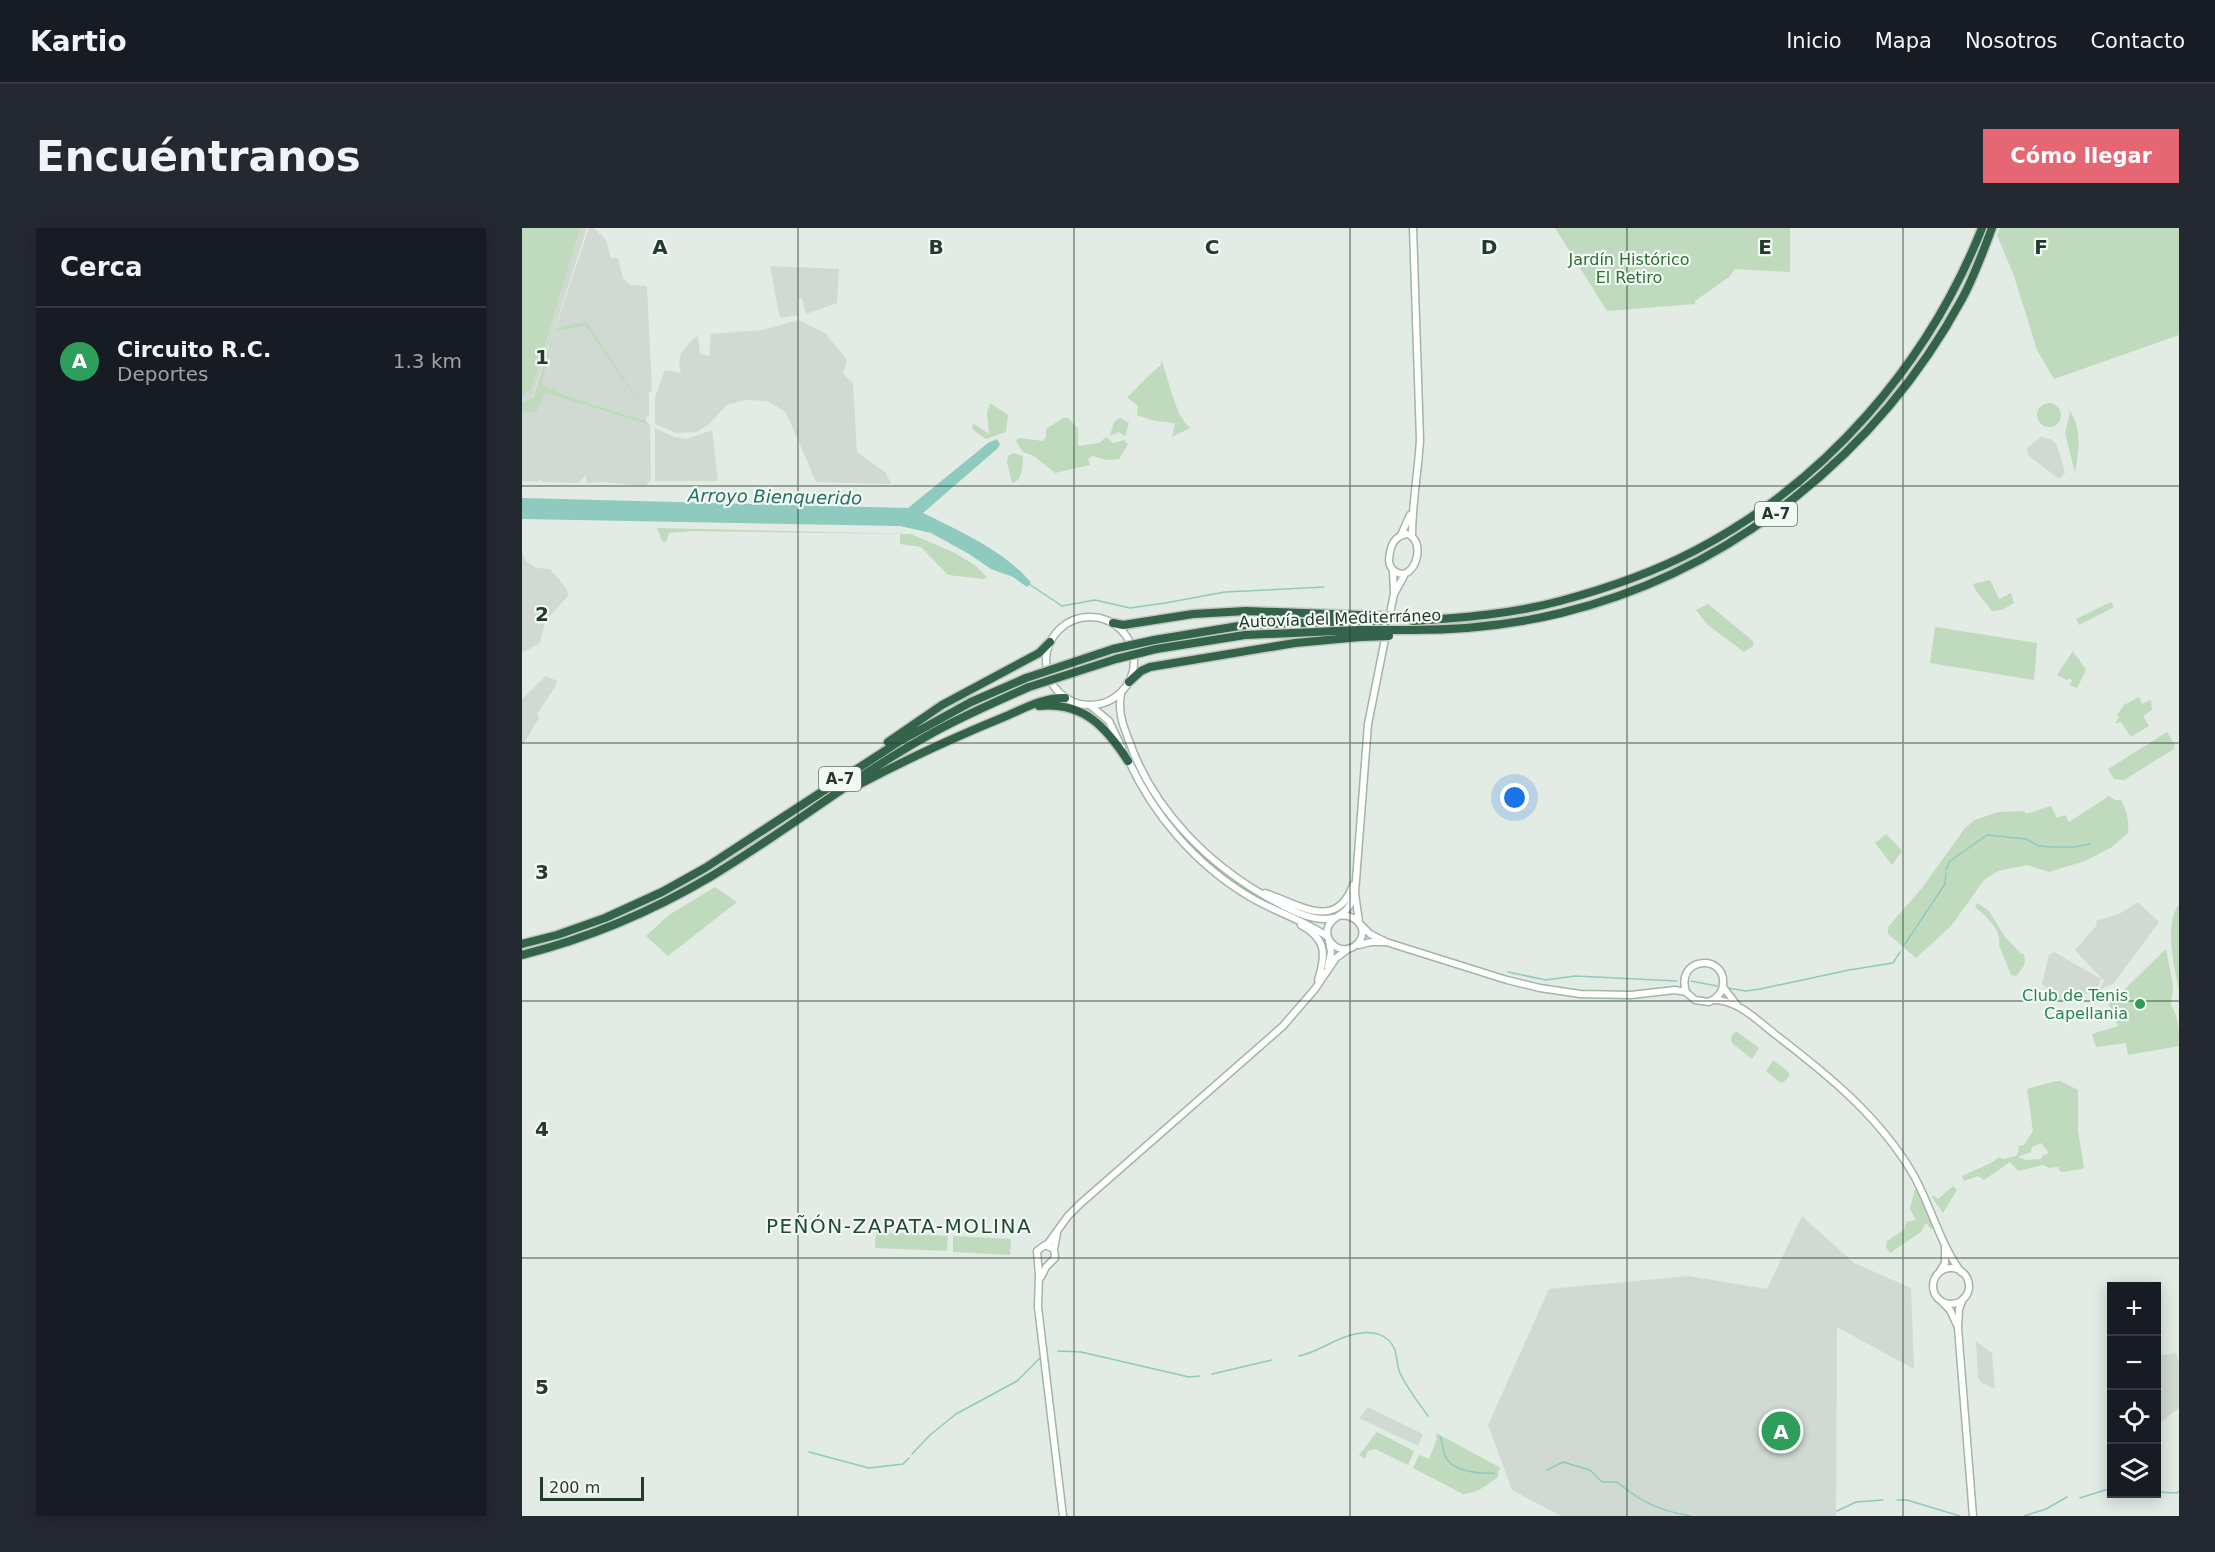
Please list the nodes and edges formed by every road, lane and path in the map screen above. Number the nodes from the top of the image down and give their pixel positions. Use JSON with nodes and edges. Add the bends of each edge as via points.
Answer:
{"nodes":[{"id":1,"x":1413,"y":228,"type":"edge"},
{"id":2,"x":1992,"y":228,"type":"edge"},
{"id":3,"x":1982,"y":229,"type":"edge"},
{"id":4,"x":1412,"y":512,"type":"junction"},
{"id":5,"x":1401,"y":535,"type":"junction"},
{"id":6,"x":1412,"y":536,"type":"junction"},
{"id":7,"x":1393,"y":570,"type":"junction"},
{"id":8,"x":1405,"y":574,"type":"junction"},
{"id":9,"x":1394,"y":594,"type":"junction"},
{"id":10,"x":1113,"y":623,"type":"junction"},
{"id":11,"x":1358,"y":626,"type":"junction"},
{"id":12,"x":1412,"y":626,"type":"junction"},
{"id":13,"x":1050,"y":642,"type":"junction"},
{"id":14,"x":1155,"y":645,"type":"junction"},
{"id":15,"x":1130,"y":682,"type":"junction"},
{"id":16,"x":1121,"y":694,"type":"junction"},
{"id":17,"x":1065,"y":698,"type":"junction"},
{"id":18,"x":1091,"y":706,"type":"junction"},
{"id":19,"x":1018,"y":711,"type":"junction"},
{"id":20,"x":1128,"y":761,"type":"junction"},
{"id":21,"x":814,"y":796,"type":"junction"},
{"id":22,"x":819,"y":804,"type":"junction"},
{"id":23,"x":1357,"y":873,"type":"junction"},
{"id":24,"x":1253,"y":890,"type":"junction"},
{"id":25,"x":1355,"y":893,"type":"junction"},
{"id":26,"x":1280,"y":913,"type":"junction"},
{"id":27,"x":1336,"y":917,"type":"junction"},
{"id":28,"x":1360,"y":923,"type":"junction"},
{"id":29,"x":1329,"y":939,"type":"junction"},
{"id":30,"x":1386,"y":942,"type":"junction"},
{"id":31,"x":522,"y":944,"type":"edge"},
{"id":32,"x":1355,"y":946,"type":"junction"},
{"id":33,"x":1348,"y":950,"type":"junction"},
{"id":34,"x":522,"y":955,"type":"edge"},
{"id":35,"x":1328,"y":968,"type":"junction"},
{"id":36,"x":1684,"y":978,"type":"junction"},
{"id":37,"x":1723,"y":987,"type":"junction"},
{"id":38,"x":1315,"y":989,"type":"junction"},
{"id":39,"x":1665,"y":991,"type":"junction"},
{"id":40,"x":1686,"y":992,"type":"junction"},
{"id":41,"x":1713,"y":1000,"type":"junction"},
{"id":42,"x":1740,"y":1008,"type":"junction"},
{"id":43,"x":1944,"y":1243,"type":"junction"},
{"id":44,"x":1050,"y":1247,"type":"junction"},
{"id":45,"x":1038,"y":1260,"type":"junction"},
{"id":46,"x":1049,"y":1263,"type":"junction"},
{"id":47,"x":1962,"y":1272,"type":"junction"},
{"id":48,"x":1939,"y":1273,"type":"junction"},
{"id":49,"x":1039,"y":1282,"type":"junction"},
{"id":50,"x":1963,"y":1299,"type":"junction"},
{"id":51,"x":1941,"y":1302,"type":"junction"},
{"id":52,"x":1958,"y":1328,"type":"junction"},
{"id":53,"x":1972,"y":1515,"type":"edge"},
{"id":54,"x":1063,"y":1516,"type":"edge"}],
"edges":[{"from":1,"to":4,"type":"main road","via":[[1420,440]]},
{"from":2,"to":12,"type":"highway","name":"Autovía del Mediterráneo","number":"A-7","via":[[1962,299],[1921,364],[1877,420],[1829,469],[1776,514],[1701,559],[1620,596],[1509,624],[1453,630]]},
{"from":3,"to":12,"type":"highway","name":"Autovía del Mediterráneo","number":"A-7","via":[[1953,293],[1913,358],[1869,413],[1830,453],[1769,505],[1695,551],[1618,584],[1520,610]]},
{"from":4,"to":5,"type":"main road"},
{"from":4,"to":6,"type":"main road"},
{"from":5,"to":6,"type":"main road"},
{"from":5,"to":7,"type":"main road","via":[[1392,546],[1389,562]]},
{"from":6,"to":8,"type":"main road","via":[[1418,550],[1414,564]]},
{"from":7,"to":8,"type":"main road"},
{"from":7,"to":9,"type":"main road"},
{"from":8,"to":9,"type":"main road"},
{"from":9,"to":23,"type":"main road","via":[[1368,724]]},
{"from":10,"to":11,"type":"highway","via":[[1246,611]]},
{"from":10,"to":13,"type":"main road","via":[[1101,618],[1077,619],[1059,630]]},
{"from":10,"to":15,"type":"main road","via":[[1123,631],[1134,652]]},
{"from":11,"to":12,"type":"highway","name":"Autovía del Mediterráneo","number":"A-7","bridge":true},
{"from":11,"to":12,"type":"highway","bridge":true},
{"from":11,"to":14,"type":"highway","name":"Autovía del Mediterráneo","number":"A-7"},
{"from":11,"to":15,"type":"highway","via":[[1295,643],[1150,667]]},
{"from":13,"to":17,"type":"main road","via":[[1046,667],[1056,690]]},
{"from":13,"to":21,"type":"highway","via":[[1039,653],[942,705]]},
{"from":14,"to":21,"type":"highway","name":"Autovía del Mediterráneo","number":"A-7","bridge":true,"via":[[1113,649],[1026,678],[971,702]]},
{"from":14,"to":22,"type":"highway","name":"Autovía del Mediterráneo","number":"A-7","bridge":true,"via":[[1029,687],[975,711],[926,736]]},
{"from":15,"to":16,"type":"main road"},
{"from":16,"to":18,"type":"main road"},
{"from":16,"to":24,"type":"main road","via":[[1121,719],[1152,789],[1198,846]]},
{"from":17,"to":18,"type":"main road"},
{"from":17,"to":19,"type":"highway","via":[[1056,697]]},
{"from":18,"to":20,"type":"main road","via":[[1109,721]]},
{"from":19,"to":20,"type":"highway","via":[[1057,706],[1094,719]]},
{"from":19,"to":22,"type":"highway","via":[[923,751]]},
{"from":20,"to":26,"type":"main road","via":[[1166,822],[1192,852],[1232,885]]},
{"from":21,"to":31,"type":"highway","name":"Autovía del Mediterráneo","number":"A-7","via":[[662,892],[605,918]]},
{"from":22,"to":34,"type":"highway","name":"Autovía del Mediterráneo","number":"A-7","via":[[667,901],[609,928]]},
{"from":23,"to":24,"type":"main road","via":[[1346,900],[1325,912]]},
{"from":23,"to":25,"type":"main road"},
{"from":24,"to":27,"type":"main road","via":[[1311,918]]},
{"from":25,"to":27,"type":"main road","via":[[1350,906]]},
{"from":25,"to":28,"type":"main road"},
{"from":26,"to":29,"type":"main road","via":[[1309,924]]},
{"from":26,"to":38,"type":"main road","via":[[1315,935],[1323,949],[1324,962]]},
{"from":27,"to":28,"type":"main road","via":[[1348,915]]},
{"from":27,"to":29,"type":"main road","via":[[1328,926]]},
{"from":28,"to":30,"type":"main road"},
{"from":28,"to":32,"type":"main road","via":[[1362,934]]},
{"from":29,"to":33,"type":"main road","via":[[1337,948]]},
{"from":29,"to":35,"type":"main road"},
{"from":30,"to":32,"type":"main road"},
{"from":30,"to":39,"type":"main road","via":[[1507,980],[1562,992],[1631,995]]},
{"from":32,"to":33,"type":"main road"},
{"from":33,"to":35,"type":"main road"},
{"from":35,"to":38,"type":"main road"},
{"from":36,"to":37,"type":"main road","via":[[1691,967],[1709,963],[1720,971]]},
{"from":36,"to":39,"type":"main road"},
{"from":36,"to":40,"type":"main road"},
{"from":37,"to":41,"type":"main road"},
{"from":37,"to":42,"type":"main road"},
{"from":38,"to":44,"type":"main road","via":[[1283,1026],[1068,1216]]},
{"from":39,"to":40,"type":"main road"},
{"from":40,"to":41,"type":"main road","via":[[1695,1000]]},
{"from":41,"to":42,"type":"main road"},
{"from":42,"to":43,"type":"main road","via":[[1824,1072],[1879,1126],[1912,1173]]},
{"from":43,"to":47,"type":"main road"},
{"from":43,"to":48,"type":"main road","via":[[1945,1263]]},
{"from":44,"to":45,"type":"main road","via":[[1039,1248]]},
{"from":44,"to":46,"type":"main road","via":[[1055,1258]]},
{"from":45,"to":46,"type":"main road"},
{"from":45,"to":49,"type":"main road"},
{"from":46,"to":49,"type":"main road"},
{"from":47,"to":48,"type":"main road","via":[[1950,1269]]},
{"from":47,"to":50,"type":"main road","via":[[1968,1282]]},
{"from":48,"to":51,"type":"main road","via":[[1933,1286]]},
{"from":49,"to":54,"type":"main road","via":[[1041,1337]]},
{"from":50,"to":51,"type":"main road","via":[[1952,1304]]},
{"from":50,"to":52,"type":"main road"},
{"from":51,"to":52,"type":"main road","via":[[1950,1310]]},
{"from":52,"to":53,"type":"main road"}]}
